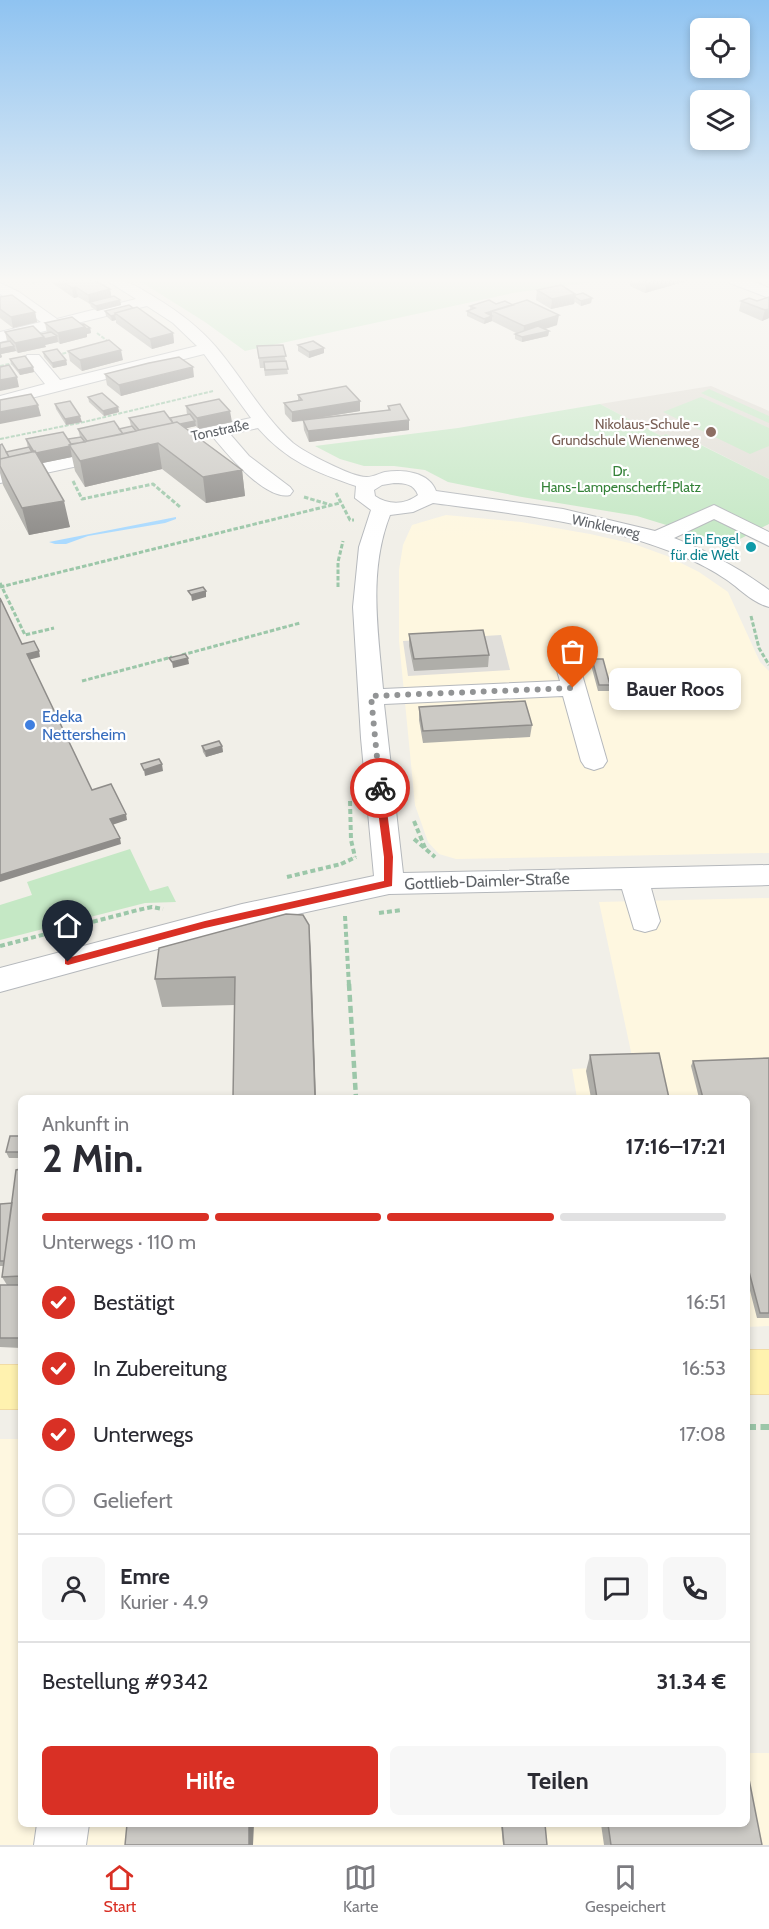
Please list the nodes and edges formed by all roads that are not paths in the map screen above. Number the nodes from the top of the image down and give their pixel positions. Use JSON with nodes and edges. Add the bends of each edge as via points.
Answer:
{"nodes":[{"id":1,"x":39,"y":366,"type":"edge"},
{"id":2,"x":137,"y":366,"type":"edge"},
{"id":3,"x":222,"y":366,"type":"edge"},
{"id":4,"x":56,"y":387,"type":"junction"},
{"id":5,"x":0,"y":401,"type":"edge"},
{"id":6,"x":264,"y":421,"type":"junction"},
{"id":7,"x":218,"y":431,"type":"junction"},
{"id":8,"x":0,"y":477,"type":"edge"},
{"id":9,"x":368,"y":484,"type":"junction"},
{"id":10,"x":283,"y":491,"type":"dead end"},
{"id":11,"x":428,"y":496,"type":"junction"},
{"id":12,"x":383,"y":507,"type":"junction"},
{"id":13,"x":657,"y":538,"type":"junction"},
{"id":14,"x":769,"y":540,"type":"edge"},
{"id":15,"x":769,"y":600,"type":"edge"},
{"id":16,"x":565,"y":657,"type":"dead end"},
{"id":17,"x":573,"y":688,"type":"junction"},
{"id":18,"x":371,"y":696,"type":"junction"},
{"id":19,"x":594,"y":761,"type":"dead end"},
{"id":20,"x":769,"y":875,"type":"edge"},
{"id":21,"x":633,"y":877,"type":"junction"},
{"id":22,"x":389,"y":884,"type":"junction"},
{"id":23,"x":645,"y":921,"type":"dead end"},
{"id":24,"x":0,"y":980,"type":"edge"},
{"id":25,"x":750,"y":1372,"type":"edge"},
{"id":26,"x":769,"y":1372,"type":"edge"},
{"id":27,"x":0,"y":1387,"type":"edge"},
{"id":28,"x":18,"y":1387,"type":"edge"},
{"id":29,"x":63,"y":1827,"type":"edge"},
{"id":30,"x":60,"y":1845,"type":"edge"}],
"edges":[{"from":1,"to":4,"type":"street"},
{"from":2,"to":4,"type":"street"},
{"from":3,"to":6,"type":"street"},
{"from":4,"to":5,"type":"street"},
{"from":6,"to":7,"type":"street","name":"Tonstraße"},
{"from":6,"to":9,"type":"street","via":[[290,450]]},
{"from":7,"to":8,"type":"street","name":"Tonstraße"},
{"from":7,"to":10,"type":"street","via":[[242,460]]},
{"from":9,"to":11,"type":"street","via":[[383,478],[407,478],[424,485]]},
{"from":9,"to":12,"type":"street","via":[[365,498]]},
{"from":11,"to":12,"type":"street","via":[[407,508]]},
{"from":11,"to":13,"type":"street","name":"Winklerweg","via":[[608,524]]},
{"from":12,"to":18,"type":"street","via":[[367,556],[363,588]]},
{"from":13,"to":14,"type":"street","via":[[714,512]]},
{"from":13,"to":15,"type":"street","name":"Winklerweg","via":[[709,559]]},
{"from":16,"to":17,"type":"street"},
{"from":17,"to":18,"type":"street"},
{"from":17,"to":19,"type":"street"},
{"from":18,"to":22,"type":"street"},
{"from":20,"to":21,"type":"street","name":"Gottlieb-Daimler-Straße"},
{"from":21,"to":22,"type":"street","name":"Gottlieb-Daimler-Straße"},
{"from":21,"to":23,"type":"street"},
{"from":22,"to":24,"type":"street","name":"Gottlieb-Daimler-Straße","via":[[344,902],[205,925]]},
{"from":25,"to":26,"type":"main road"},
{"from":27,"to":28,"type":"main road"},
{"from":29,"to":30,"type":"street"}]}
